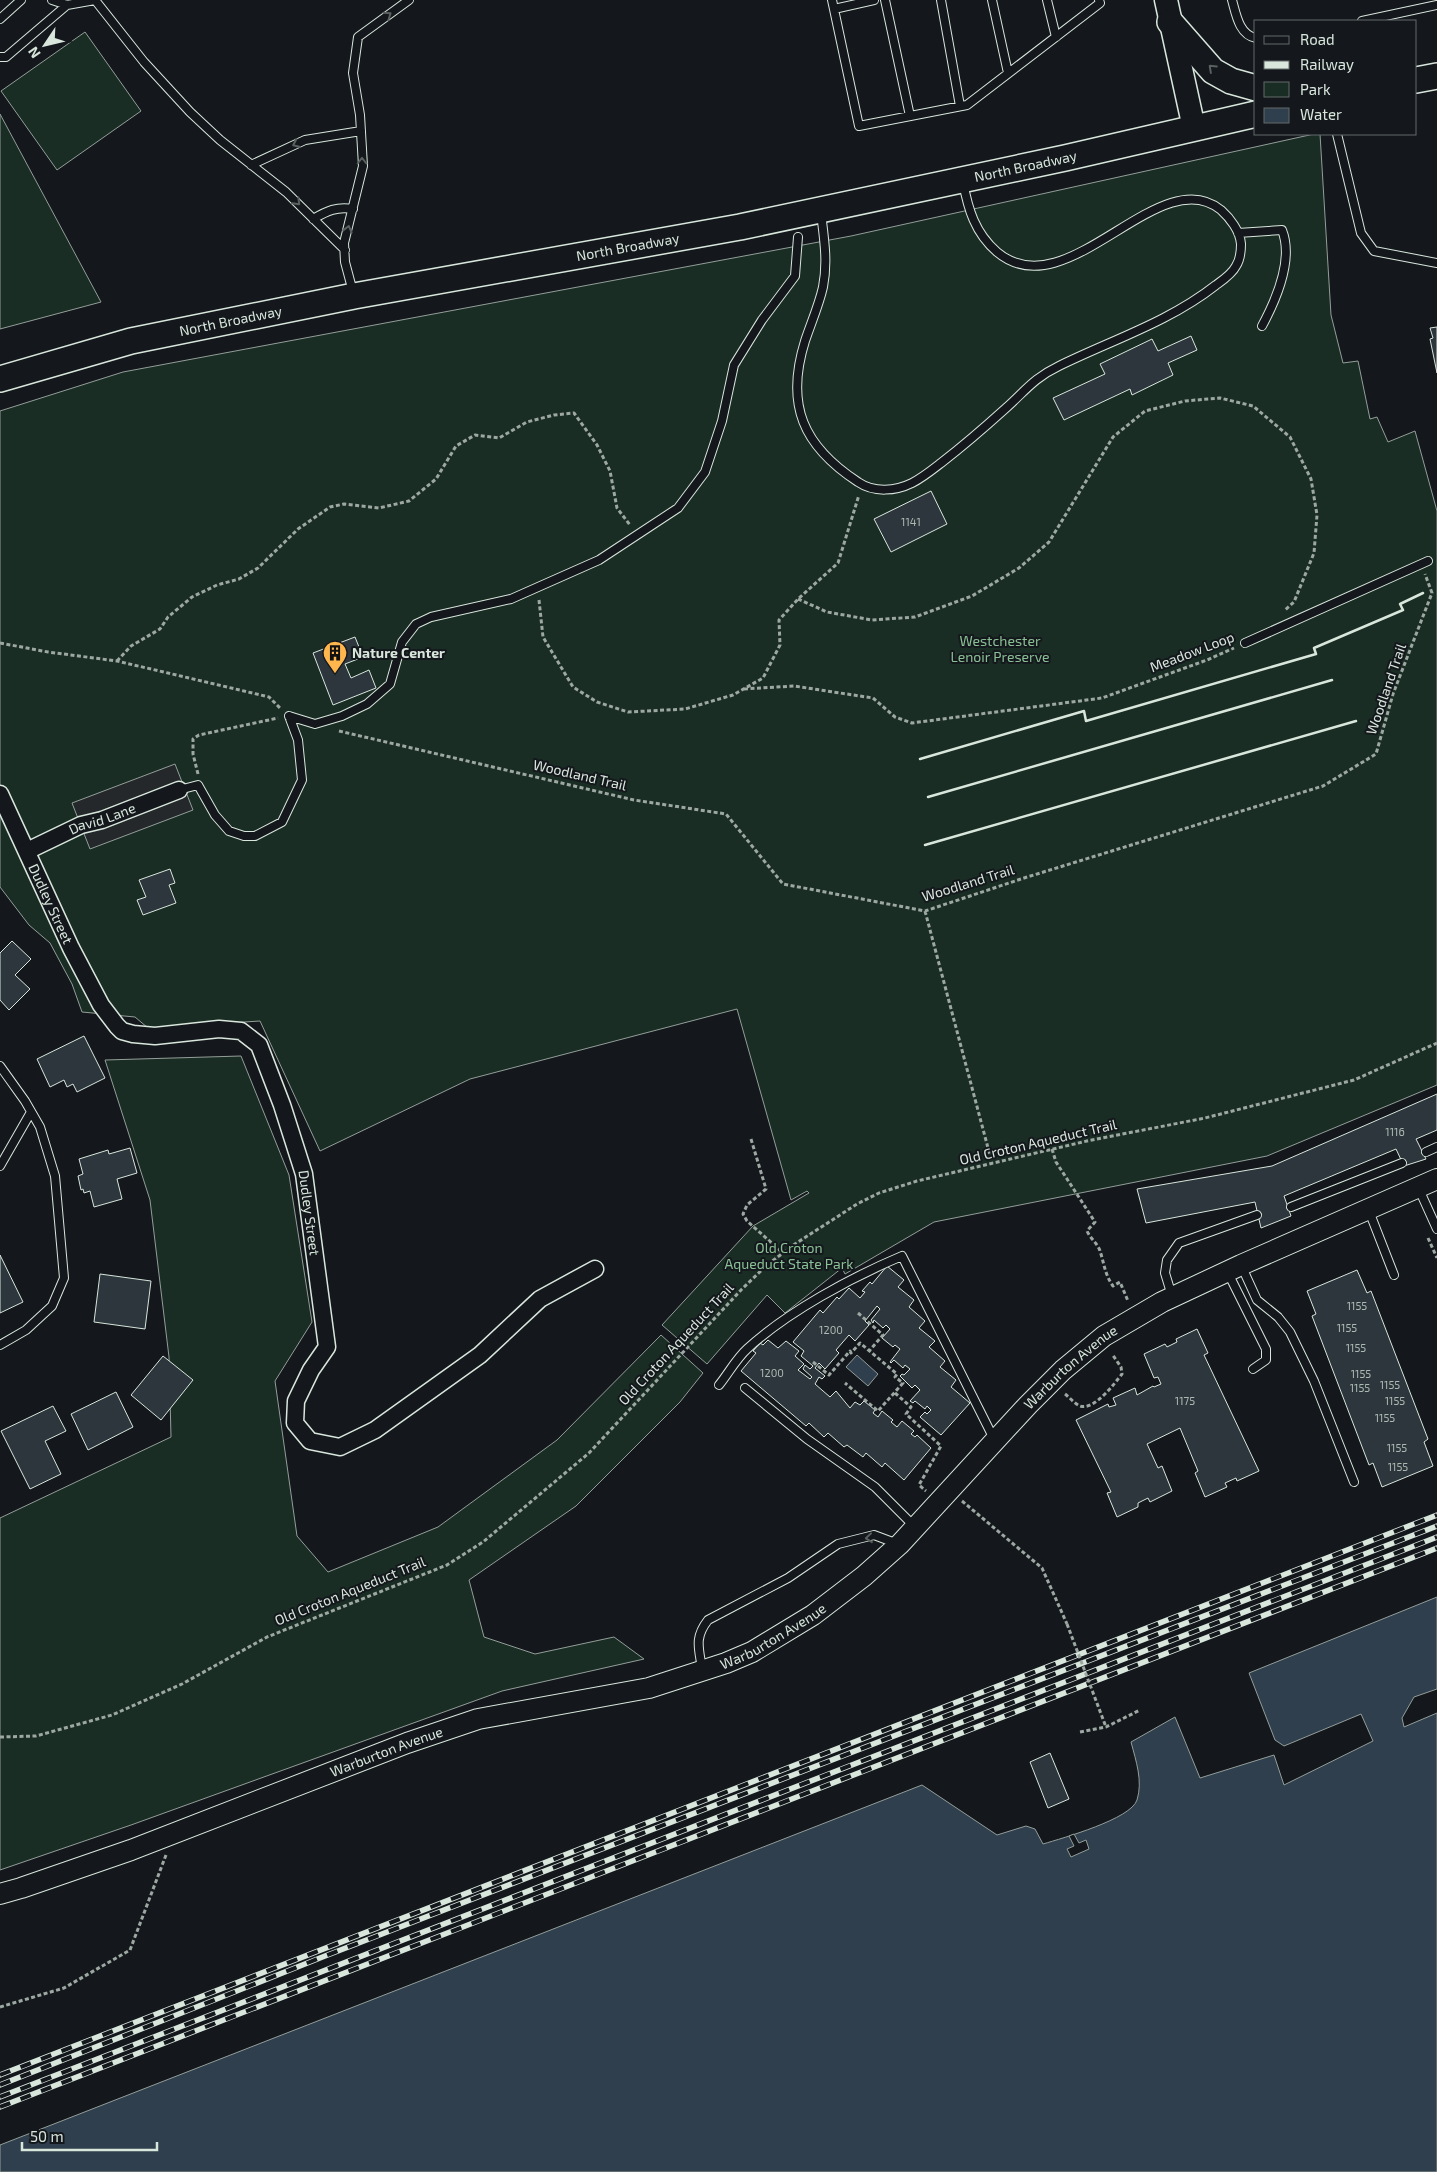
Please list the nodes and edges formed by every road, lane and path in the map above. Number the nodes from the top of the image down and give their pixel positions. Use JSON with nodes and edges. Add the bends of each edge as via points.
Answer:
{"nodes":[{"id":1,"x":21,"y":0,"type":"edge"},
{"id":2,"x":52,"y":0,"type":"edge"},
{"id":3,"x":95,"y":0,"type":"edge"},
{"id":4,"x":409,"y":0,"type":"edge"},
{"id":5,"x":832,"y":0,"type":"edge"},
{"id":6,"x":874,"y":0,"type":"edge"},
{"id":7,"x":885,"y":0,"type":"edge"},
{"id":8,"x":941,"y":0,"type":"edge"},
{"id":9,"x":992,"y":0,"type":"edge"},
{"id":10,"x":1047,"y":0,"type":"edge"},
{"id":11,"x":1099,"y":0,"type":"edge"},
{"id":12,"x":1232,"y":0,"type":"edge"},
{"id":13,"x":67,"y":5,"type":"junction"},
{"id":14,"x":1437,"y":5,"type":"edge"},
{"id":15,"x":834,"y":9,"type":"junction"},
{"id":16,"x":1168,"y":11,"type":"edge"},
{"id":17,"x":0,"y":19,"type":"edge"},
{"id":18,"x":1367,"y":20,"type":"edge"},
{"id":19,"x":1056,"y":37,"type":"junction"},
{"id":20,"x":1254,"y":38,"type":"edge"},
{"id":21,"x":0,"y":57,"type":"edge"},
{"id":22,"x":1008,"y":73,"type":"junction"},
{"id":23,"x":1437,"y":76,"type":"edge"},
{"id":24,"x":1417,"y":80,"type":"edge"},
{"id":25,"x":1254,"y":87,"type":"edge"},
{"id":26,"x":960,"y":106,"type":"junction"},
{"id":27,"x":1254,"y":114,"type":"edge"},
{"id":28,"x":910,"y":116,"type":"junction"},
{"id":29,"x":1194,"y":128,"type":"junction"},
{"id":30,"x":361,"y":131,"type":"junction"},
{"id":31,"x":1337,"y":135,"type":"edge"},
{"id":32,"x":252,"y":165,"type":"junction"},
{"id":33,"x":962,"y":180,"type":"junction"},
{"id":34,"x":353,"y":209,"type":"junction"},
{"id":35,"x":820,"y":210,"type":"junction"},
{"id":36,"x":314,"y":219,"type":"junction"},
{"id":37,"x":1238,"y":233,"type":"junction"},
{"id":38,"x":798,"y":237,"type":"dead end"},
{"id":39,"x":345,"y":250,"type":"junction"},
{"id":40,"x":1437,"y":263,"type":"edge"},
{"id":41,"x":354,"y":296,"type":"junction"},
{"id":42,"x":1262,"y":326,"type":"dead end"},
{"id":43,"x":0,"y":379,"type":"edge"},
{"id":44,"x":862,"y":485,"type":"junction"},
{"id":45,"x":637,"y":535,"type":"junction"},
{"id":46,"x":1425,"y":563,"type":"joint"},
{"id":47,"x":538,"y":586,"type":"junction"},
{"id":48,"x":798,"y":599,"type":"junction"},
{"id":49,"x":1280,"y":614,"type":"dead end"},
{"id":50,"x":0,"y":643,"type":"edge"},
{"id":51,"x":1245,"y":643,"type":"joint"},
{"id":52,"x":117,"y":661,"type":"junction"},
{"id":53,"x":744,"y":689,"type":"junction"},
{"id":54,"x":288,"y":716,"type":"junction"},
{"id":55,"x":336,"y":730,"type":"dead end"},
{"id":56,"x":198,"y":785,"type":"junction"},
{"id":57,"x":179,"y":790,"type":"joint"},
{"id":58,"x":0,"y":794,"type":"edge"},
{"id":59,"x":27,"y":851,"type":"junction"},
{"id":60,"x":926,"y":911,"type":"junction"},
{"id":61,"x":1437,"y":1043,"type":"edge"},
{"id":62,"x":0,"y":1066,"type":"edge"},
{"id":63,"x":31,"y":1112,"type":"junction"},
{"id":64,"x":751,"y":1140,"type":"dead end"},
{"id":65,"x":1437,"y":1147,"type":"edge"},
{"id":66,"x":1052,"y":1149,"type":"junction"},
{"id":67,"x":1426,"y":1152,"type":"dead end"},
{"id":68,"x":1402,"y":1162,"type":"dead end"},
{"id":69,"x":992,"y":1163,"type":"junction"},
{"id":70,"x":0,"y":1166,"type":"edge"},
{"id":71,"x":1437,"y":1179,"type":"edge"},
{"id":72,"x":1418,"y":1187,"type":"junction"},
{"id":73,"x":1291,"y":1207,"type":"dead end"},
{"id":74,"x":1368,"y":1209,"type":"junction"},
{"id":75,"x":1257,"y":1215,"type":"dead end"},
{"id":76,"x":1437,"y":1229,"type":"edge"},
{"id":77,"x":783,"y":1253,"type":"junction"},
{"id":78,"x":1234,"y":1268,"type":"junction"},
{"id":79,"x":595,"y":1269,"type":"dead end"},
{"id":80,"x":1394,"y":1275,"type":"dead end"},
{"id":81,"x":1172,"y":1298,"type":"junction"},
{"id":82,"x":858,"y":1313,"type":"dead end"},
{"id":83,"x":1135,"y":1318,"type":"junction"},
{"id":84,"x":0,"y":1345,"type":"edge"},
{"id":85,"x":870,"y":1350,"type":"junction"},
{"id":86,"x":1111,"y":1353,"type":"dead end"},
{"id":87,"x":813,"y":1362,"type":"dead end"},
{"id":88,"x":1253,"y":1368,"type":"dead end"},
{"id":89,"x":845,"y":1384,"type":"dead end"},
{"id":90,"x":719,"y":1385,"type":"dead end"},
{"id":91,"x":745,"y":1388,"type":"dead end"},
{"id":92,"x":895,"y":1393,"type":"junction"},
{"id":93,"x":1065,"y":1394,"type":"dead end"},
{"id":94,"x":995,"y":1441,"type":"junction"},
{"id":95,"x":1354,"y":1482,"type":"dead end"},
{"id":96,"x":950,"y":1491,"type":"junction"},
{"id":97,"x":928,"y":1493,"type":"dead end"},
{"id":98,"x":916,"y":1528,"type":"junction"},
{"id":99,"x":900,"y":1544,"type":"junction"},
{"id":100,"x":702,"y":1671,"type":"junction"},
{"id":101,"x":1140,"y":1710,"type":"dead end"},
{"id":102,"x":1106,"y":1727,"type":"junction"},
{"id":103,"x":1080,"y":1732,"type":"dead end"},
{"id":104,"x":0,"y":1737,"type":"edge"},
{"id":105,"x":174,"y":1833,"type":"junction"},
{"id":106,"x":0,"y":1894,"type":"edge"},
{"id":107,"x":0,"y":2007,"type":"edge"}],
"edges":[{"from":1,"to":17,"type":"lane"},
{"from":2,"to":13,"type":"lane"},
{"from":3,"to":13,"type":"lane"},
{"from":3,"to":32,"type":"lane","via":[[144,62],[190,112]]},
{"from":30,"to":4,"type":"lane","one_way":true,"via":[[353,73],[358,37]]},
{"from":5,"to":15,"type":"lane"},
{"from":6,"to":15,"type":"lane"},
{"from":7,"to":28,"type":"lane"},
{"from":8,"to":26,"type":"lane"},
{"from":9,"to":22,"type":"lane"},
{"from":10,"to":19,"type":"lane"},
{"from":11,"to":19,"type":"lane","via":[[1100,3]]},
{"from":12,"to":20,"type":"lane","via":[[1237,22]]},
{"from":13,"to":21,"type":"lane","via":[[6,57]]},
{"from":14,"to":18,"type":"lane"},
{"from":15,"to":28,"type":"lane","via":[[859,126]]},
{"from":25,"to":16,"type":"main road","one_way":true,"via":[[1231,81],[1214,71]]},
{"from":16,"to":29,"type":"main road"},
{"from":19,"to":22,"type":"lane"},
{"from":22,"to":26,"type":"lane","via":[[966,105]]},
{"from":23,"to":24,"type":"main road"},
{"from":26,"to":28,"type":"lane"},
{"from":27,"to":29,"type":"main road","name":"North Broadway"},
{"from":29,"to":33,"type":"main road","name":"North Broadway"},
{"from":30,"to":32,"type":"lane","one_way":true,"via":[[305,140]]},
{"from":34,"to":30,"type":"lane","one_way":true,"via":[[363,166]]},
{"from":31,"to":40,"type":"lane","via":[[1362,232],[1374,251]]},
{"from":32,"to":36,"type":"lane","one_way":true},
{"from":33,"to":35,"type":"main road","name":"North Broadway"},
{"from":33,"to":37,"type":"lane","via":[[968,208],[979,231],[998,253],[1021,265],[1034,266],[1077,254],[1154,210],[1183,200],[1202,201],[1217,207]]},
{"from":34,"to":36,"type":"lane","via":[[331,209]]},
{"from":39,"to":34,"type":"lane","one_way":true},
{"from":35,"to":41,"type":"main road","name":"North Broadway","via":[[558,261]]},
{"from":35,"to":44,"type":"lane","via":[[826,252],[825,271],[818,306],[800,361],[798,402],[802,420],[819,450]]},
{"from":36,"to":39,"type":"lane"},
{"from":37,"to":42,"type":"lane","via":[[1282,230],[1284,235],[1286,256],[1280,286]]},
{"from":37,"to":44,"type":"lane","via":[[1241,246],[1236,267],[1194,302],[1032,381],[966,444],[915,482],[897,489],[880,490]]},
{"from":38,"to":45,"type":"lane","via":[[795,276],[734,365],[722,421],[705,472],[678,508]]},
{"from":39,"to":41,"type":"lane"},
{"from":41,"to":43,"type":"main road","name":"North Broadway","via":[[131,341]]},
{"from":44,"to":48,"type":"path","via":[[838,564]]},
{"from":45,"to":47,"type":"lane","via":[[600,560]]},
{"from":45,"to":52,"type":"path","via":[[617,508],[610,471],[592,438],[574,413],[554,415],[526,422],[499,438],[475,435],[456,446],[436,479],[409,501],[379,508],[344,504],[330,507],[298,529],[258,568],[192,597],[168,617],[160,629],[131,646]]},
{"from":46,"to":51,"type":"lane"},
{"from":46,"to":60,"type":"path","name":"Woodland Trail","via":[[1432,593],[1393,694],[1376,754],[1323,786]]},
{"from":47,"to":53,"type":"path","via":[[543,636],[573,687],[597,702],[628,712],[685,709]]},
{"from":47,"to":54,"type":"lane","via":[[511,599],[431,617],[416,624],[402,642],[390,684],[367,704],[315,724]]},
{"from":48,"to":49,"type":"path","via":[[827,612],[872,620],[915,617],[972,596],[1019,568],[1049,542],[1113,437],[1145,411],[1220,398],[1253,406],[1290,436],[1311,479],[1317,515],[1314,553],[1294,602]]},
{"from":48,"to":53,"type":"path","via":[[779,620],[780,645],[763,678]]},
{"from":50,"to":52,"type":"path"},
{"from":51,"to":53,"type":"path","name":"Meadow Loop","via":[[1102,698],[912,723],[895,717],[872,698],[794,686]]},
{"from":52,"to":54,"type":"path","via":[[269,697]]},
{"from":54,"to":56,"type":"path","via":[[199,734],[193,739]]},
{"from":54,"to":56,"type":"lane","via":[[298,740],[302,780],[282,822],[255,836],[229,830],[215,815]]},
{"from":55,"to":60,"type":"path","name":"Woodland Trail","via":[[634,800],[726,814],[783,884]]},
{"from":56,"to":57,"type":"lane"},
{"from":57,"to":59,"type":"street","name":"David Lane","via":[[80,826]]},
{"from":58,"to":59,"type":"street","name":"Dudley Street"},
{"from":59,"to":79,"type":"street","name":"Dudley Street","via":[[101,1005],[122,1031],[155,1036],[241,1031],[259,1045],[304,1174],[327,1347],[296,1401],[295,1423],[310,1441],[340,1447],[375,1430],[480,1355],[540,1299]]},
{"from":60,"to":69,"type":"path"},
{"from":61,"to":66,"type":"path","name":"Old Croton Aqueduct Trail","via":[[1354,1080],[1205,1118]]},
{"from":62,"to":63,"type":"lane"},
{"from":63,"to":70,"type":"lane"},
{"from":63,"to":84,"type":"lane","via":[[40,1127],[55,1176],[64,1278],[52,1306],[26,1330]]},
{"from":64,"to":77,"type":"path","via":[[766,1189],[746,1205],[743,1214]]},
{"from":65,"to":67,"type":"lane"},
{"from":66,"to":69,"type":"path","name":"Old Croton Aqueduct Trail"},
{"from":66,"to":83,"type":"path","via":[[1056,1162],[1095,1222],[1087,1231],[1099,1248],[1112,1286],[1120,1282]]},
{"from":68,"to":73,"type":"lane"},
{"from":69,"to":77,"type":"path","name":"Old Croton Aqueduct Trail","via":[[879,1192],[826,1222]]},
{"from":71,"to":72,"type":"street","name":"Warburton Avenue"},
{"from":72,"to":74,"type":"street","name":"Warburton Avenue"},
{"from":72,"to":76,"type":"lane"},
{"from":74,"to":78,"type":"street","name":"Warburton Avenue"},
{"from":74,"to":80,"type":"lane"},
{"from":75,"to":81,"type":"lane","via":[[1179,1243],[1167,1260],[1165,1273]]},
{"from":77,"to":104,"type":"path","name":"Old Croton Aqueduct Trail","via":[[742,1289],[589,1453],[483,1542],[447,1564],[267,1636],[182,1684],[112,1715],[36,1736]]},
{"from":78,"to":81,"type":"street","name":"Warburton Avenue"},
{"from":78,"to":88,"type":"lane","via":[[1266,1350],[1266,1360]]},
{"from":78,"to":95,"type":"lane","via":[[1257,1300],[1278,1316],[1290,1332],[1314,1380]]},
{"from":81,"to":83,"type":"street","name":"Warburton Avenue"},
{"from":82,"to":85,"type":"path","via":[[883,1335]]},
{"from":83,"to":94,"type":"street","name":"Warburton Avenue","via":[[1104,1336],[1063,1370]]},
{"from":85,"to":87,"type":"path","via":[[860,1342],[829,1375]]},
{"from":85,"to":92,"type":"path","via":[[903,1383]]},
{"from":86,"to":93,"type":"path","via":[[1122,1374],[1111,1390],[1089,1406],[1080,1406]]},
{"from":89,"to":92,"type":"path","via":[[878,1411]]},
{"from":90,"to":94,"type":"lane","via":[[746,1350],[783,1320],[865,1272],[902,1256]]},
{"from":91,"to":98,"type":"lane","via":[[806,1439],[875,1487]]},
{"from":92,"to":97,"type":"path","via":[[911,1407],[906,1414],[941,1446],[919,1485]]},
{"from":94,"to":96,"type":"street","name":"Warburton Avenue"},
{"from":96,"to":98,"type":"street","name":"Warburton Avenue"},
{"from":96,"to":102,"type":"path","bridge":true,"via":[[1042,1568]]},
{"from":98,"to":99,"type":"street","name":"Warburton Avenue"},
{"from":99,"to":100,"type":"street","name":"Warburton Avenue","via":[[813,1615],[752,1652]]},
{"from":99,"to":100,"type":"lane","one_way":true,"via":[[874,1536],[838,1544],[788,1578],[708,1620],[697,1638]]},
{"from":100,"to":105,"type":"street","name":"Warburton Avenue","via":[[649,1688],[478,1719]]},
{"from":101,"to":102,"type":"path"},
{"from":102,"to":103,"type":"path"},
{"from":105,"to":106,"type":"street","name":"Warburton Avenue"},
{"from":105,"to":107,"type":"path","via":[[130,1950],[64,1988]]}]}
